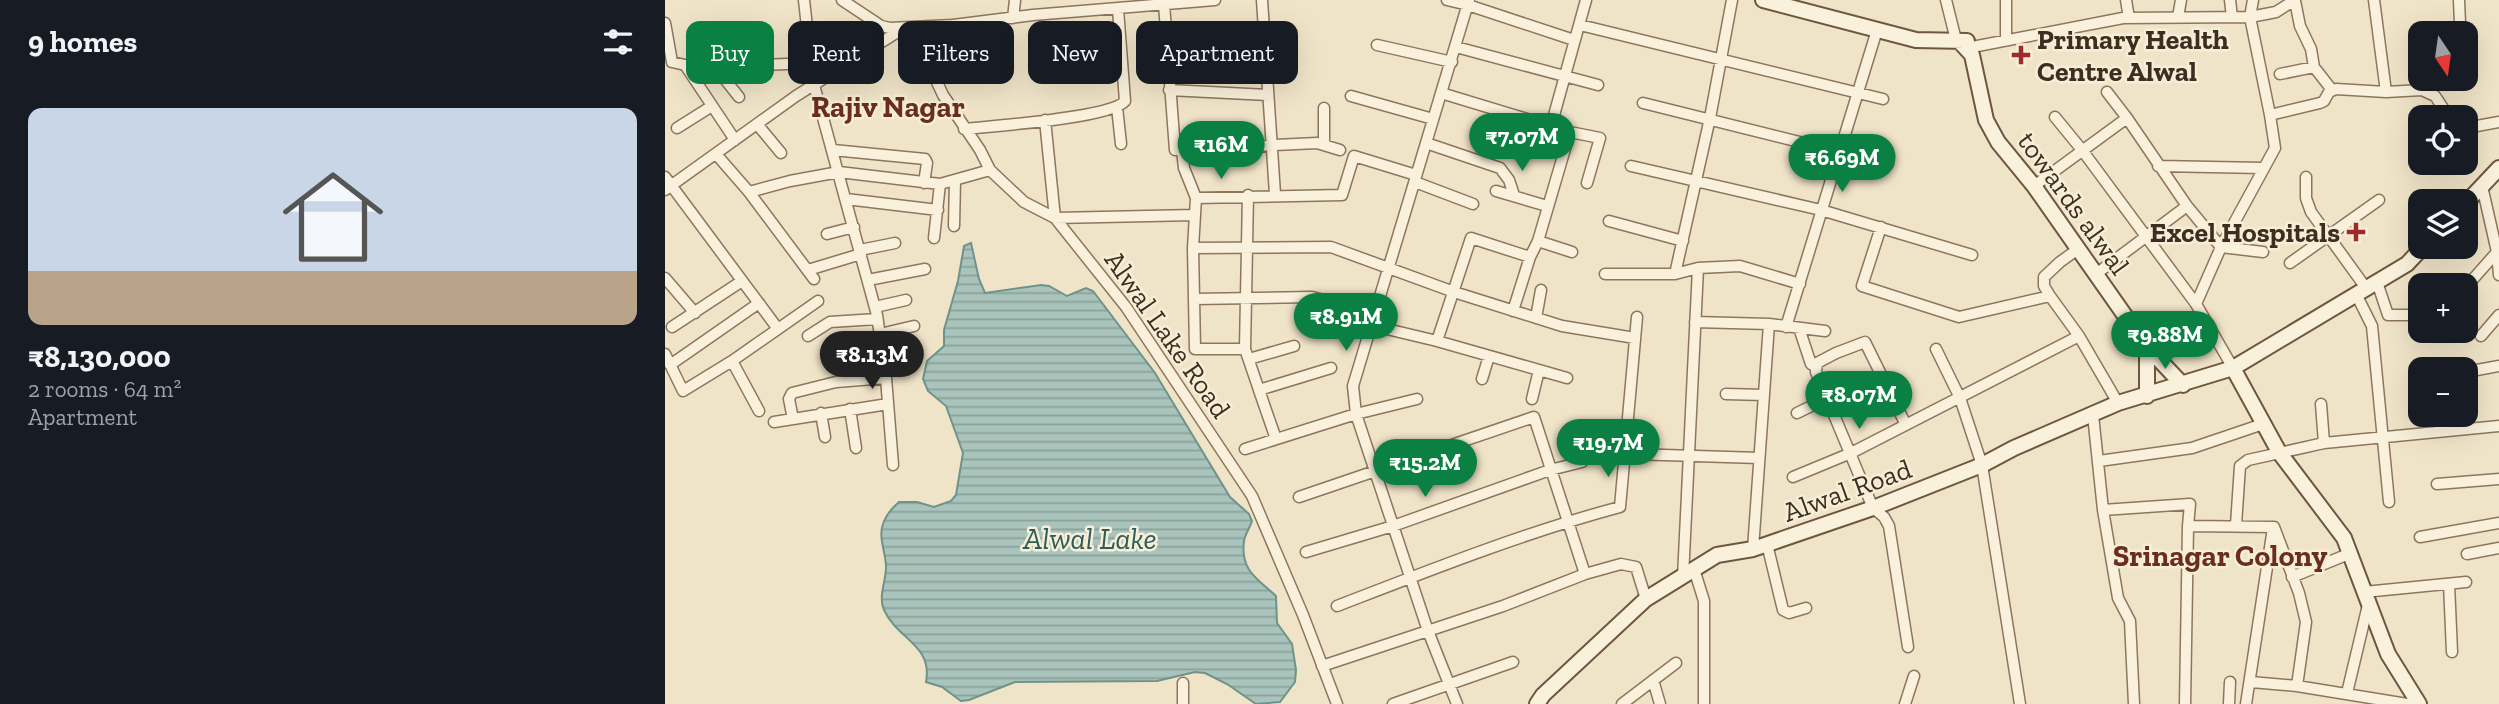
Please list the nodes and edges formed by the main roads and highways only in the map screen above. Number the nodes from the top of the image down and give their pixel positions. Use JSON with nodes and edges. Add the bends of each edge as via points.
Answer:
{"nodes":[{"id":1,"x":1763,"y":0,"type":"edge"},
{"id":2,"x":2492,"y":180,"type":"edge"},
{"id":3,"x":2478,"y":192,"type":"edge"},
{"id":4,"x":2412,"y":259,"type":"edge"},
{"id":5,"x":2147,"y":347,"type":"junction"},
{"id":6,"x":2233,"y":368,"type":"junction"},
{"id":7,"x":2183,"y":385,"type":"junction"},
{"id":8,"x":2147,"y":396,"type":"junction"},
{"id":9,"x":1537,"y":704,"type":"edge"},
{"id":10,"x":2419,"y":704,"type":"edge"}],
"edges":[{"from":1,"to":5,"type":"main road","name":"towards alwal","via":[[1916,40],[1964,43],[1972,55],[1980,98],[1998,142]]},
{"from":2,"to":3,"type":"main road"},
{"from":4,"to":6,"type":"main road","name":"Alwal Road"},
{"from":5,"to":7,"type":"main road","name":"towards alwal"},
{"from":5,"to":8,"type":"main road"},
{"from":6,"to":7,"type":"main road","name":"Alwal Road"},
{"from":6,"to":10,"type":"main road","via":[[2279,452],[2330,517],[2351,553],[2388,654]]},
{"from":7,"to":8,"type":"main road","name":"Alwal Road"},
{"from":8,"to":9,"type":"main road","name":"Alwal Road","via":[[2118,403],[1983,465],[1873,508],[1760,546],[1717,555],[1646,600]]}]}
